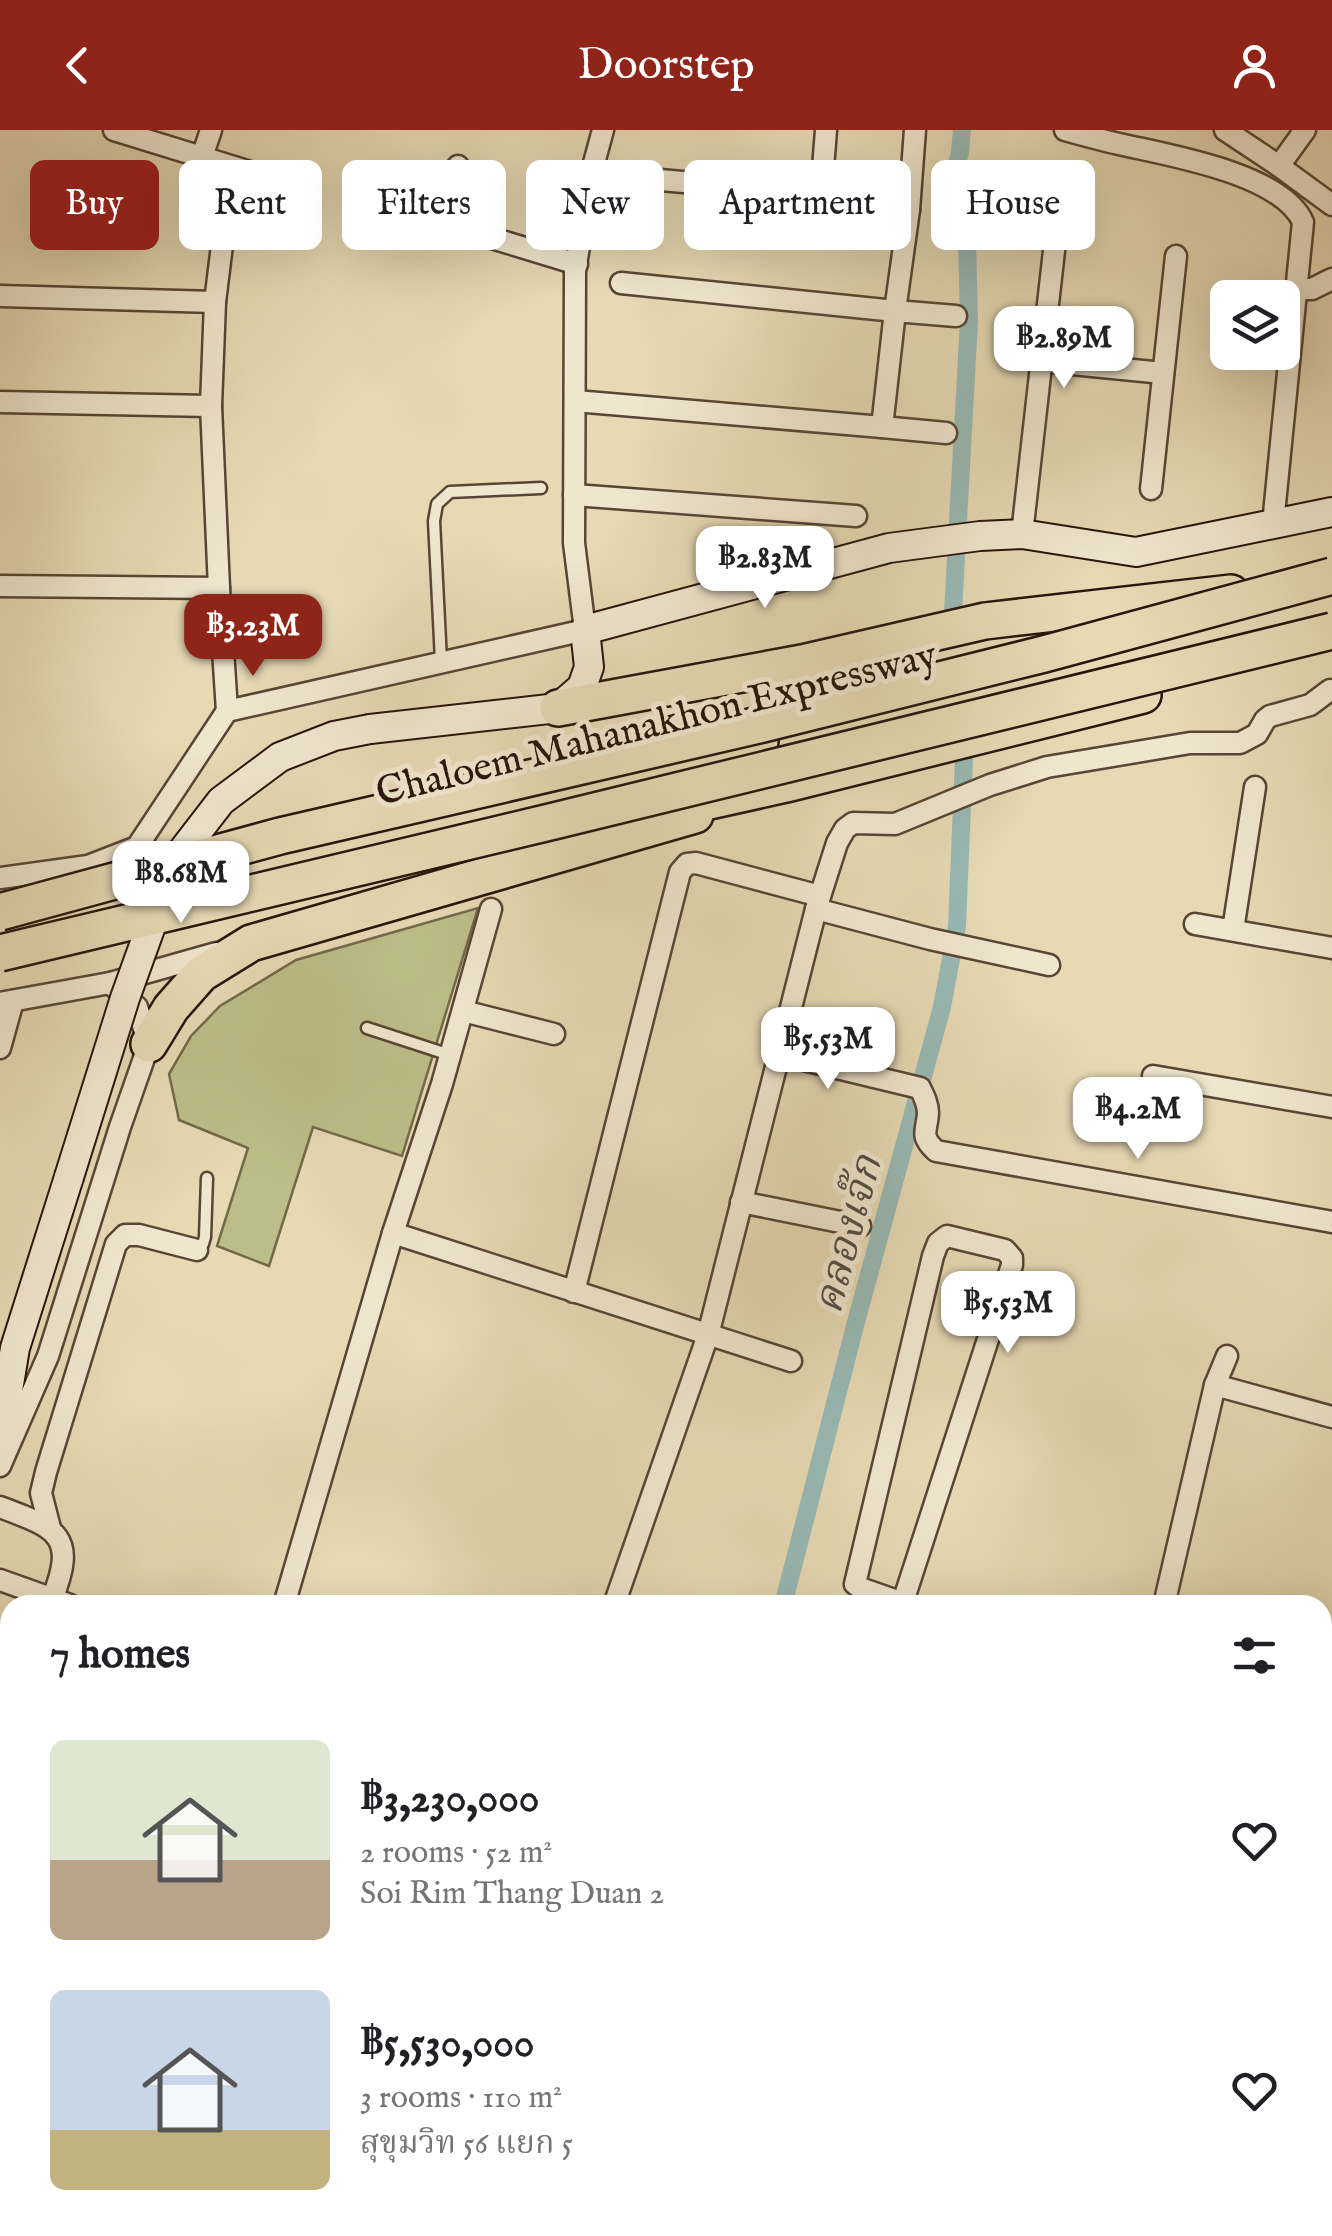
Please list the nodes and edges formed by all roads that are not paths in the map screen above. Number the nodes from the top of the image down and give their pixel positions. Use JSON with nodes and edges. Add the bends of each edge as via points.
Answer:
{"nodes":[{"id":1,"x":114,"y":130,"type":"edge"},
{"id":2,"x":211,"y":130,"type":"edge"},
{"id":3,"x":603,"y":130,"type":"edge"},
{"id":4,"x":826,"y":130,"type":"edge"},
{"id":5,"x":915,"y":130,"type":"edge"},
{"id":6,"x":1065,"y":130,"type":"edge"},
{"id":7,"x":1225,"y":130,"type":"edge"},
{"id":8,"x":1305,"y":130,"type":"edge"},
{"id":9,"x":202,"y":157,"type":"junction"},
{"id":10,"x":212,"y":160,"type":"edge"},
{"id":11,"x":594,"y":160,"type":"edge"},
{"id":12,"x":824,"y":160,"type":"edge"},
{"id":13,"x":1279,"y":166,"type":"junction"},
{"id":14,"x":911,"y":183,"type":"edge"},
{"id":15,"x":1332,"y":208,"type":"edge"},
{"id":16,"x":1303,"y":222,"type":"junction"},
{"id":17,"x":506,"y":242,"type":"edge"},
{"id":18,"x":221,"y":250,"type":"edge"},
{"id":19,"x":578,"y":250,"type":"edge"},
{"id":20,"x":903,"y":250,"type":"edge"},
{"id":21,"x":1054,"y":250,"type":"edge"},
{"id":22,"x":1176,"y":256,"type":"dead end"},
{"id":23,"x":576,"y":264,"type":"junction"},
{"id":24,"x":1297,"y":280,"type":"edge"},
{"id":25,"x":1330,"y":282,"type":"edge"},
{"id":26,"x":621,"y":283,"type":"dead end"},
{"id":27,"x":1300,"y":289,"type":"edge"},
{"id":28,"x":0,"y":296,"type":"edge"},
{"id":29,"x":215,"y":302,"type":"junction"},
{"id":30,"x":895,"y":311,"type":"junction"},
{"id":31,"x":956,"y":316,"type":"dead end"},
{"id":32,"x":1042,"y":361,"type":"junction"},
{"id":33,"x":1288,"y":370,"type":"edge"},
{"id":34,"x":1163,"y":373,"type":"junction"},
{"id":35,"x":575,"y":401,"type":"junction"},
{"id":36,"x":0,"y":402,"type":"edge"},
{"id":37,"x":212,"y":406,"type":"junction"},
{"id":38,"x":882,"y":427,"type":"junction"},
{"id":39,"x":946,"y":434,"type":"dead end"},
{"id":40,"x":542,"y":488,"type":"dead end"},
{"id":41,"x":1151,"y":489,"type":"dead end"},
{"id":42,"x":574,"y":496,"type":"junction"},
{"id":43,"x":1332,"y":512,"type":"edge"},
{"id":44,"x":856,"y":516,"type":"dead end"},
{"id":45,"x":1273,"y":524,"type":"junction"},
{"id":46,"x":1022,"y":534,"type":"junction"},
{"id":47,"x":1332,"y":579,"type":"edge"},
{"id":48,"x":0,"y":586,"type":"edge"},
{"id":49,"x":218,"y":588,"type":"junction"},
{"id":50,"x":1332,"y":591,"type":"edge"},
{"id":51,"x":585,"y":630,"type":"junction"},
{"id":52,"x":1332,"y":631,"type":"edge"},
{"id":53,"x":1332,"y":644,"type":"edge"},
{"id":54,"x":441,"y":661,"type":"junction"},
{"id":55,"x":1330,"y":690,"type":"edge"},
{"id":56,"x":558,"y":708,"type":"junction"},
{"id":57,"x":227,"y":710,"type":"junction"},
{"id":58,"x":786,"y":784,"type":"junction"},
{"id":59,"x":1254,"y":787,"type":"dead end"},
{"id":60,"x":0,"y":878,"type":"edge"},
{"id":61,"x":818,"y":902,"type":"junction"},
{"id":62,"x":491,"y":909,"type":"dead end"},
{"id":63,"x":0,"y":912,"type":"edge"},
{"id":64,"x":1194,"y":924,"type":"dead end"},
{"id":65,"x":1233,"y":930,"type":"junction"},
{"id":66,"x":0,"y":933,"type":"edge"},
{"id":67,"x":251,"y":943,"type":"junction"},
{"id":68,"x":1332,"y":948,"type":"edge"},
{"id":69,"x":0,"y":953,"type":"edge"},
{"id":70,"x":1049,"y":965,"type":"dead end"},
{"id":71,"x":0,"y":968,"type":"edge"},
{"id":72,"x":110,"y":983,"type":"junction"},
{"id":73,"x":6,"y":1002,"type":"edge"},
{"id":74,"x":463,"y":1011,"type":"junction"},
{"id":75,"x":367,"y":1028,"type":"dead end"},
{"id":76,"x":554,"y":1034,"type":"dead end"},
{"id":77,"x":149,"y":1044,"type":"junction"},
{"id":78,"x":0,"y":1048,"type":"edge"},
{"id":79,"x":779,"y":1054,"type":"junction"},
{"id":80,"x":450,"y":1055,"type":"junction"},
{"id":81,"x":1153,"y":1076,"type":"dead end"},
{"id":82,"x":1332,"y":1107,"type":"edge"},
{"id":83,"x":207,"y":1178,"type":"dead end"},
{"id":84,"x":741,"y":1202,"type":"junction"},
{"id":85,"x":1332,"y":1222,"type":"edge"},
{"id":86,"x":860,"y":1226,"type":"dead end"},
{"id":87,"x":392,"y":1233,"type":"junction"},
{"id":88,"x":197,"y":1250,"type":"joint"},
{"id":89,"x":574,"y":1292,"type":"junction"},
{"id":90,"x":708,"y":1334,"type":"junction"},
{"id":91,"x":1226,"y":1356,"type":"dead end"},
{"id":92,"x":791,"y":1361,"type":"dead end"},
{"id":93,"x":1215,"y":1385,"type":"junction"},
{"id":94,"x":1332,"y":1417,"type":"edge"},
{"id":95,"x":0,"y":1439,"type":"edge"},
{"id":96,"x":0,"y":1466,"type":"edge"},
{"id":97,"x":0,"y":1507,"type":"edge"},
{"id":98,"x":50,"y":1528,"type":"junction"},
{"id":99,"x":0,"y":1580,"type":"edge"},
{"id":100,"x":42,"y":1595,"type":"edge"},
{"id":101,"x":61,"y":1595,"type":"edge"},
{"id":102,"x":287,"y":1595,"type":"edge"},
{"id":103,"x":617,"y":1595,"type":"edge"},
{"id":104,"x":878,"y":1595,"type":"edge"},
{"id":105,"x":905,"y":1595,"type":"edge"},
{"id":106,"x":1166,"y":1595,"type":"edge"}],
"edges":[{"from":1,"to":9,"type":"street"},
{"from":2,"to":9,"type":"street"},
{"from":3,"to":11,"type":"street"},
{"from":4,"to":12,"type":"street"},
{"from":5,"to":14,"type":"street"},
{"from":6,"to":16,"type":"street","via":[[1200,161],[1257,184],[1289,203]]},
{"from":7,"to":13,"type":"street"},
{"from":8,"to":13,"type":"street"},
{"from":9,"to":10,"type":"street"},
{"from":13,"to":15,"type":"street"},
{"from":15,"to":16,"type":"street"},
{"from":16,"to":24,"type":"street"},
{"from":17,"to":23,"type":"street"},
{"from":18,"to":29,"type":"street"},
{"from":19,"to":23,"type":"street"},
{"from":20,"to":30,"type":"street"},
{"from":21,"to":32,"type":"street"},
{"from":22,"to":34,"type":"street"},
{"from":23,"to":35,"type":"street"},
{"from":25,"to":27,"type":"street"},
{"from":26,"to":30,"type":"street"},
{"from":28,"to":29,"type":"street"},
{"from":29,"to":37,"type":"street"},
{"from":30,"to":31,"type":"street"},
{"from":30,"to":38,"type":"street"},
{"from":32,"to":34,"type":"street"},
{"from":32,"to":46,"type":"street"},
{"from":33,"to":45,"type":"street"},
{"from":34,"to":41,"type":"street"},
{"from":35,"to":38,"type":"street"},
{"from":35,"to":42,"type":"street"},
{"from":36,"to":37,"type":"street"},
{"from":37,"to":49,"type":"street"},
{"from":38,"to":39,"type":"street"},
{"from":40,"to":54,"type":"lane","via":[[450,492],[437,504]]},
{"from":42,"to":44,"type":"street"},
{"from":42,"to":51,"type":"street"},
{"from":43,"to":45,"type":"street"},
{"from":45,"to":46,"type":"street","via":[[1136,552]]},
{"from":46,"to":51,"type":"street","via":[[889,548]]},
{"from":47,"to":56,"type":"highway","via":[[985,621]]},
{"from":47,"to":63,"type":"highway","bridge":true,"via":[[763,724],[280,836]]},
{"from":48,"to":49,"type":"street"},
{"from":49,"to":57,"type":"street"},
{"from":50,"to":66,"type":"highway","name":"Chaloem Mahanakhon Expressway"},
{"from":51,"to":54,"type":"street"},
{"from":51,"to":56,"type":"street","via":[[589,667],[582,687]]},
{"from":52,"to":69,"type":"highway","bridge":true},
{"from":53,"to":58,"type":"highway","name":"Chaloem Mahanakhon Expressway"},
{"from":54,"to":57,"type":"street"},
{"from":55,"to":61,"type":"street","via":[[1310,705],[1270,716],[1258,734],[1240,742],[1190,743],[1047,768],[895,824],[854,823],[837,842]]},
{"from":56,"to":95,"type":"street","bridge":true,"via":[[370,729],[280,757],[221,801],[174,862],[15,1348]]},
{"from":57,"to":60,"type":"street","via":[[136,847],[88,866]]},
{"from":58,"to":67,"type":"highway"},
{"from":58,"to":71,"type":"highway","name":"Chaloem Mahanakhon Expressway"},
{"from":59,"to":65,"type":"street"},
{"from":61,"to":70,"type":"street","via":[[930,938]]},
{"from":61,"to":79,"type":"street"},
{"from":61,"to":89,"type":"street","via":[[696,863],[680,872]]},
{"from":62,"to":74,"type":"street"},
{"from":64,"to":65,"type":"street"},
{"from":65,"to":68,"type":"street"},
{"from":67,"to":72,"type":"street"},
{"from":67,"to":77,"type":"highway","via":[[201,974]]},
{"from":72,"to":73,"type":"street"},
{"from":72,"to":77,"type":"street","via":[[138,1006]]},
{"from":73,"to":78,"type":"street"},
{"from":74,"to":76,"type":"street"},
{"from":74,"to":80,"type":"street"},
{"from":75,"to":80,"type":"lane"},
{"from":77,"to":96,"type":"street","via":[[48,1356]]},
{"from":79,"to":84,"type":"street"},
{"from":79,"to":85,"type":"street","via":[[920,1088],[928,1113],[924,1135],[936,1151]]},
{"from":80,"to":87,"type":"street"},
{"from":81,"to":82,"type":"street"},
{"from":83,"to":88,"type":"lane","via":[[206,1236]]},
{"from":84,"to":86,"type":"street"},
{"from":84,"to":90,"type":"street"},
{"from":87,"to":89,"type":"street"},
{"from":87,"to":102,"type":"street"},
{"from":88,"to":98,"type":"street","via":[[138,1235],[116,1244],[46,1472],[42,1493]]},
{"from":89,"to":90,"type":"street"},
{"from":90,"to":92,"type":"street"},
{"from":90,"to":103,"type":"street"},
{"from":91,"to":93,"type":"street"},
{"from":93,"to":94,"type":"street"},
{"from":93,"to":106,"type":"street"},
{"from":97,"to":98,"type":"street"},
{"from":98,"to":101,"type":"street","via":[[64,1558]]},
{"from":99,"to":100,"type":"street"},
{"from":104,"to":105,"type":"street","via":[[856,1584],[933,1256],[948,1236],[1005,1250],[1012,1265]]}]}
